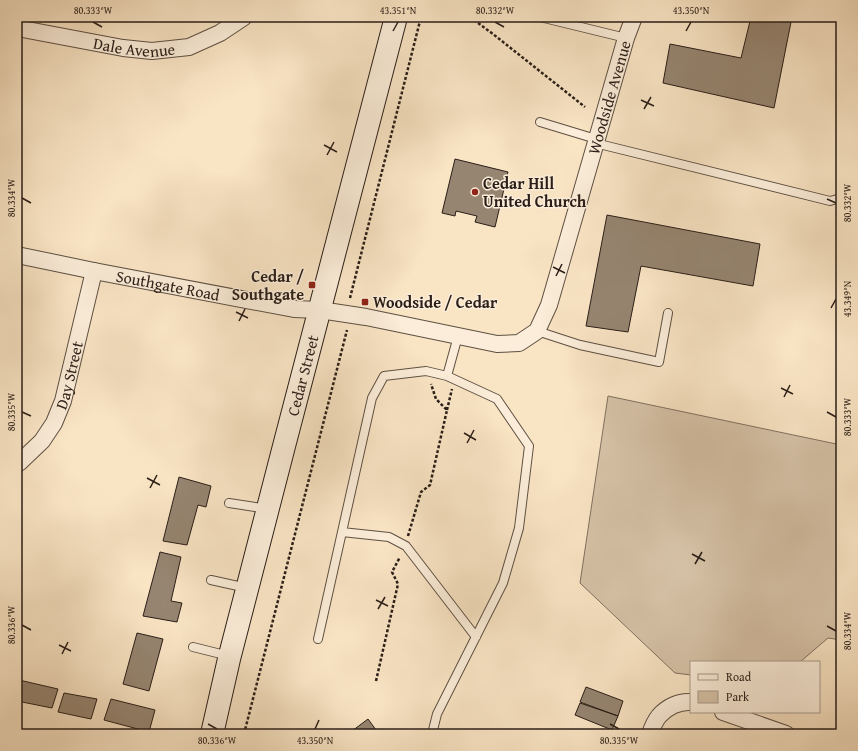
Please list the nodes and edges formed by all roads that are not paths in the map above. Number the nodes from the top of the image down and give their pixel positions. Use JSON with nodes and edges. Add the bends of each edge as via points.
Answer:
{"nodes":[{"id":1,"x":244,"y":17,"type":"edge"},
{"id":2,"x":396,"y":17,"type":"edge"},
{"id":3,"x":540,"y":17,"type":"edge"},
{"id":4,"x":634,"y":17,"type":"edge"},
{"id":5,"x":17,"y":28,"type":"edge"},
{"id":6,"x":626,"y":38,"type":"junction"},
{"id":7,"x":540,"y":122,"type":"dead end"},
{"id":8,"x":595,"y":141,"type":"junction"},
{"id":9,"x":841,"y":198,"type":"edge"},
{"id":10,"x":17,"y":255,"type":"edge"},
{"id":11,"x":94,"y":271,"type":"junction"},
{"id":12,"x":320,"y":310,"type":"junction"},
{"id":13,"x":668,"y":313,"type":"dead end"},
{"id":14,"x":537,"y":332,"type":"junction"},
{"id":15,"x":458,"y":336,"type":"junction"},
{"id":16,"x":451,"y":378,"type":"junction"},
{"id":17,"x":17,"y":464,"type":"edge"},
{"id":18,"x":229,"y":503,"type":"dead end"},
{"id":19,"x":268,"y":509,"type":"junction"},
{"id":20,"x":342,"y":532,"type":"junction"},
{"id":21,"x":211,"y":580,"type":"dead end"},
{"id":22,"x":247,"y":588,"type":"junction"},
{"id":23,"x":476,"y":637,"type":"junction"},
{"id":24,"x":318,"y":639,"type":"dead end"},
{"id":25,"x":193,"y":648,"type":"dead end"},
{"id":26,"x":230,"y":656,"type":"junction"},
{"id":27,"x":690,"y":702,"type":"edge"},
{"id":28,"x":726,"y":713,"type":"edge"},
{"id":29,"x":212,"y":734,"type":"edge"},
{"id":30,"x":432,"y":734,"type":"edge"},
{"id":31,"x":650,"y":734,"type":"edge"},
{"id":32,"x":786,"y":734,"type":"edge"}],
"edges":[{"from":1,"to":5,"type":"street","name":"Dale Avenue","via":[[220,33],[190,47],[152,51]]},
{"from":2,"to":12,"type":"main road","name":"Cedar Street"},
{"from":3,"to":6,"type":"lane"},
{"from":4,"to":6,"type":"street","name":"Woodside Avenue"},
{"from":6,"to":8,"type":"street","name":"Woodside Avenue"},
{"from":7,"to":8,"type":"lane"},
{"from":8,"to":9,"type":"lane","via":[[830,201]]},
{"from":8,"to":14,"type":"street","name":"Woodside Avenue","via":[[549,305]]},
{"from":10,"to":11,"type":"street","name":"Southgate Road"},
{"from":11,"to":12,"type":"street","name":"Southgate Road","via":[[294,309]]},
{"from":11,"to":17,"type":"street","name":"Day Street","via":[[62,401],[54,423],[42,441]]},
{"from":12,"to":15,"type":"street"},
{"from":12,"to":19,"type":"main road","name":"Cedar Street"},
{"from":13,"to":14,"type":"lane","via":[[659,362],[580,345]]},
{"from":14,"to":15,"type":"street","via":[[519,343],[497,344]]},
{"from":15,"to":16,"type":"lane"},
{"from":16,"to":20,"type":"lane","via":[[426,371],[384,376],[372,398]]},
{"from":16,"to":23,"type":"lane","via":[[497,399],[529,446],[519,528],[503,583]]},
{"from":18,"to":19,"type":"lane"},
{"from":19,"to":22,"type":"main road","name":"Cedar Street"},
{"from":20,"to":23,"type":"lane","via":[[389,537],[406,546]]},
{"from":20,"to":24,"type":"lane"},
{"from":21,"to":22,"type":"lane"},
{"from":22,"to":26,"type":"main road","name":"Cedar Street"},
{"from":23,"to":30,"type":"lane","via":[[437,714]]},
{"from":25,"to":26,"type":"lane"},
{"from":26,"to":29,"type":"main road","name":"Cedar Street"},
{"from":27,"to":31,"type":"street","via":[[671,706],[658,717]]},
{"from":28,"to":32,"type":"street"}]}
